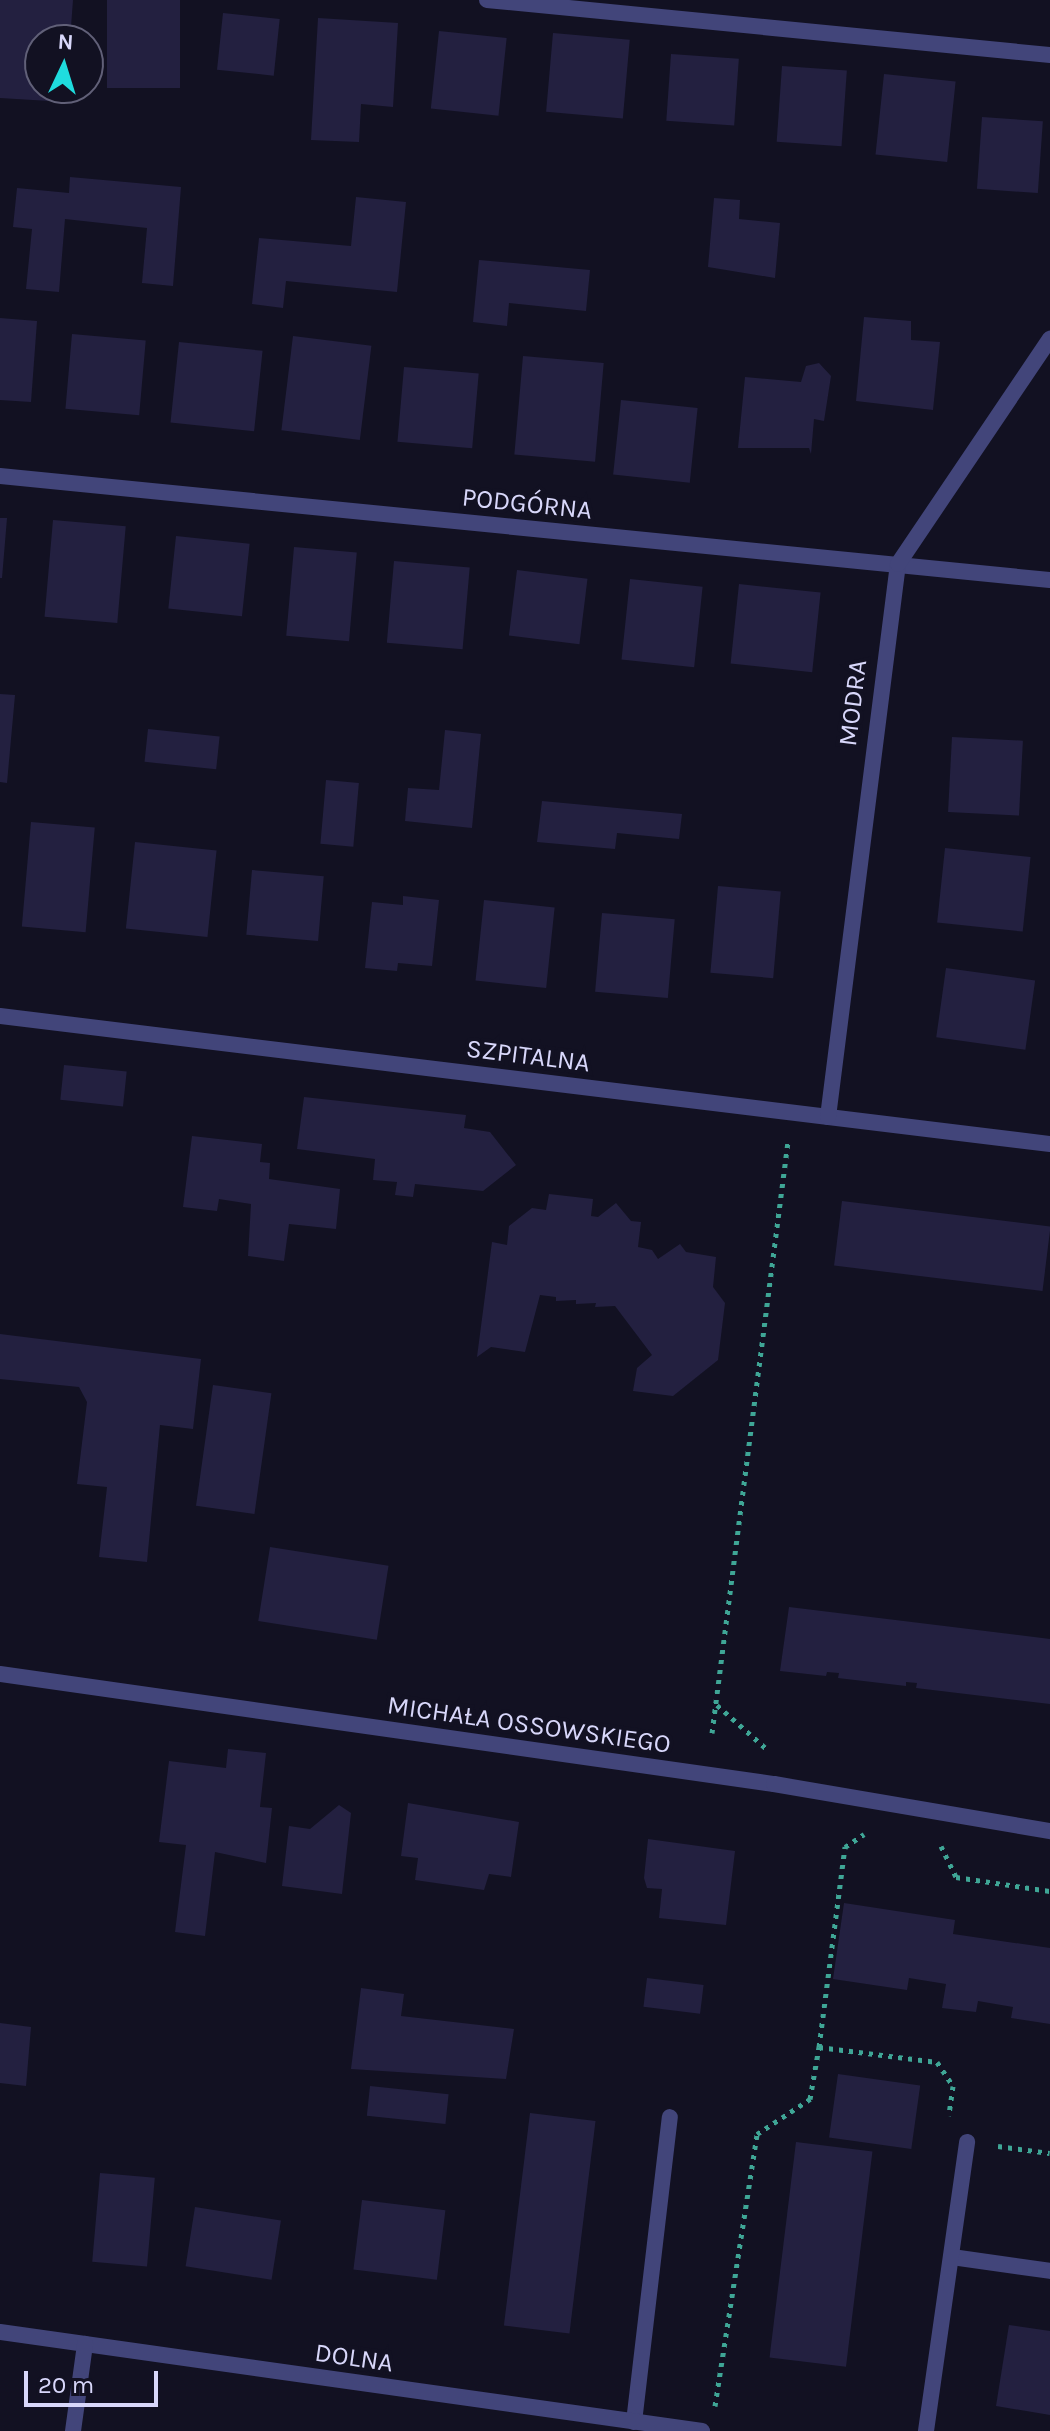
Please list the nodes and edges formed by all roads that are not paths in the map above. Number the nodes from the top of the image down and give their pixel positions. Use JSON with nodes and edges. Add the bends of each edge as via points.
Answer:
{"nodes":[{"id":1,"x":487,"y":0,"type":"edge"},
{"id":2,"x":1050,"y":55,"type":"edge"},
{"id":3,"x":1050,"y":339,"type":"edge"},
{"id":4,"x":0,"y":476,"type":"edge"},
{"id":5,"x":898,"y":564,"type":"junction"},
{"id":6,"x":1050,"y":580,"type":"edge"},
{"id":7,"x":0,"y":1016,"type":"edge"},
{"id":8,"x":828,"y":1117,"type":"junction"},
{"id":9,"x":1050,"y":1144,"type":"edge"},
{"id":10,"x":0,"y":1674,"type":"edge"},
{"id":11,"x":1050,"y":1831,"type":"edge"},
{"id":12,"x":670,"y":2117,"type":"dead end"},
{"id":13,"x":967,"y":2142,"type":"road end"},
{"id":14,"x":952,"y":2257,"type":"junction"},
{"id":15,"x":1050,"y":2271,"type":"edge"},
{"id":16,"x":0,"y":2332,"type":"edge"},
{"id":17,"x":85,"y":2344,"type":"junction"},
{"id":18,"x":634,"y":2422,"type":"junction"},
{"id":19,"x":669,"y":2429,"type":"edge"},
{"id":20,"x":73,"y":2431,"type":"edge"},
{"id":21,"x":702,"y":2431,"type":"edge"},
{"id":22,"x":926,"y":2431,"type":"edge"}],
"edges":[{"from":1,"to":2,"type":"street"},
{"from":3,"to":5,"type":"street","name":"MODRA"},
{"from":4,"to":5,"type":"street","name":"PODGÓRNA"},
{"from":5,"to":6,"type":"street","name":"PODGÓRNA"},
{"from":5,"to":8,"type":"street","name":"MODRA"},
{"from":7,"to":8,"type":"street","name":"SZPITALNA"},
{"from":8,"to":9,"type":"street","name":"SZPITALNA"},
{"from":10,"to":11,"type":"street","name":"MICHAŁA OSSOWSKIEGO","via":[[774,1784]]},
{"from":12,"to":18,"type":"street"},
{"from":13,"to":14,"type":"street"},
{"from":14,"to":15,"type":"street"},
{"from":14,"to":22,"type":"street"},
{"from":16,"to":17,"type":"street","name":"DOLNA"},
{"from":17,"to":18,"type":"street","name":"DOLNA"},
{"from":17,"to":20,"type":"street"},
{"from":18,"to":19,"type":"street","name":"DOLNA"},
{"from":19,"to":21,"type":"street","name":"DOLNA"}]}
